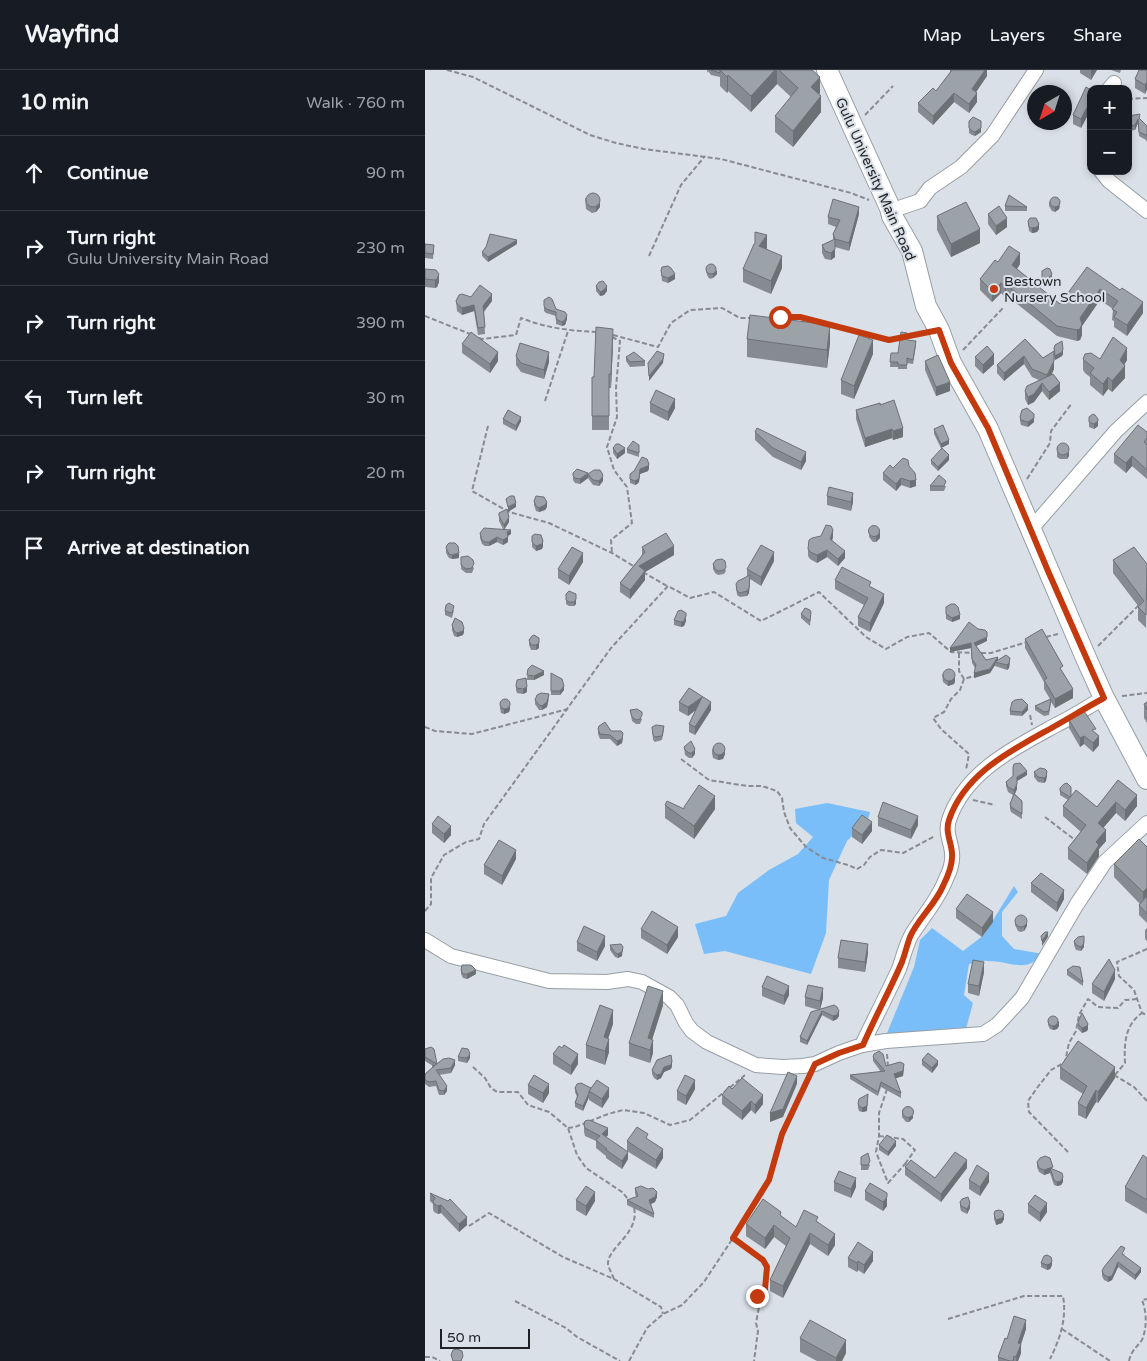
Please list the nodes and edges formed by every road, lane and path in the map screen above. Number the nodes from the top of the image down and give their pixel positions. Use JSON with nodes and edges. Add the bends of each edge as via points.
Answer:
{"nodes":[{"id":1,"x":447,"y":70,"type":"edge"},
{"id":2,"x":827,"y":70,"type":"edge"},
{"id":3,"x":1036,"y":70,"type":"edge"},
{"id":4,"x":893,"y":86,"type":"dead end"},
{"id":5,"x":1147,"y":98,"type":"edge"},
{"id":6,"x":1132,"y":99,"type":"edge"},
{"id":7,"x":853,"y":127,"type":"junction"},
{"id":8,"x":705,"y":156,"type":"junction"},
{"id":9,"x":1104,"y":175,"type":"edge"},
{"id":10,"x":890,"y":209,"type":"junction"},
{"id":11,"x":1147,"y":211,"type":"edge"},
{"id":12,"x":649,"y":256,"type":"dead end"},
{"id":13,"x":1003,"y":308,"type":"dead end"},
{"id":14,"x":425,"y":316,"type":"edge"},
{"id":15,"x":750,"y":318,"type":"edge"},
{"id":16,"x":760,"y":318,"type":"edge"},
{"id":17,"x":939,"y":330,"type":"junction"},
{"id":18,"x":568,"y":331,"type":"junction"},
{"id":19,"x":604,"y":333,"type":"edge"},
{"id":20,"x":951,"y":363,"type":"junction"},
{"id":21,"x":545,"y":401,"type":"dead end"},
{"id":22,"x":1147,"y":402,"type":"edge"},
{"id":23,"x":1072,"y":403,"type":"dead end"},
{"id":24,"x":488,"y":426,"type":"dead end"},
{"id":25,"x":1017,"y":495,"type":"junction"},
{"id":26,"x":1031,"y":529,"type":"junction"},
{"id":27,"x":612,"y":553,"type":"junction"},
{"id":28,"x":668,"y":586,"type":"junction"},
{"id":29,"x":1141,"y":604,"type":"edge"},
{"id":30,"x":1075,"y":630,"type":"junction"},
{"id":31,"x":1038,"y":639,"type":"edge"},
{"id":32,"x":1028,"y":642,"type":"edge"},
{"id":33,"x":959,"y":653,"type":"junction"},
{"id":34,"x":1086,"y":658,"type":"junction"},
{"id":35,"x":974,"y":676,"type":"edge"},
{"id":36,"x":964,"y":679,"type":"junction"},
{"id":37,"x":1147,"y":693,"type":"edge"},
{"id":38,"x":1104,"y":698,"type":"junction"},
{"id":39,"x":568,"y":709,"type":"junction"},
{"id":40,"x":425,"y":727,"type":"edge"},
{"id":41,"x":681,"y":760,"type":"dead end"},
{"id":42,"x":966,"y":771,"type":"dead end"},
{"id":43,"x":1147,"y":779,"type":"edge"},
{"id":44,"x":961,"y":797,"type":"junction"},
{"id":45,"x":995,"y":805,"type":"dead end"},
{"id":46,"x":1045,"y":817,"type":"dead end"},
{"id":47,"x":1147,"y":823,"type":"edge"},
{"id":48,"x":947,"y":831,"type":"junction"},
{"id":49,"x":1075,"y":840,"type":"edge"},
{"id":50,"x":425,"y":911,"type":"edge"},
{"id":51,"x":425,"y":940,"type":"edge"},
{"id":52,"x":1147,"y":949,"type":"edge"},
{"id":53,"x":1137,"y":999,"type":"junction"},
{"id":54,"x":1142,"y":1013,"type":"junction"},
{"id":55,"x":1147,"y":1015,"type":"edge"},
{"id":56,"x":886,"y":1041,"type":"junction"},
{"id":57,"x":863,"y":1045,"type":"junction"},
{"id":58,"x":815,"y":1064,"type":"junction"},
{"id":59,"x":756,"y":1065,"type":"junction"},
{"id":60,"x":473,"y":1067,"type":"dead end"},
{"id":61,"x":1108,"y":1070,"type":"edge"},
{"id":62,"x":888,"y":1072,"type":"edge"},
{"id":63,"x":1115,"y":1075,"type":"junction"},
{"id":64,"x":889,"y":1083,"type":"edge"},
{"id":65,"x":1147,"y":1101,"type":"edge"},
{"id":66,"x":568,"y":1128,"type":"junction"},
{"id":67,"x":879,"y":1136,"type":"junction"},
{"id":68,"x":1068,"y":1152,"type":"dead end"},
{"id":69,"x":905,"y":1164,"type":"junction"},
{"id":70,"x":913,"y":1168,"type":"edge"},
{"id":71,"x":469,"y":1226,"type":"dead end"},
{"id":72,"x":733,"y":1238,"type":"junction"},
{"id":73,"x":614,"y":1279,"type":"junction"},
{"id":74,"x":1147,"y":1299,"type":"edge"},
{"id":75,"x":515,"y":1301,"type":"dead end"},
{"id":76,"x":663,"y":1314,"type":"junction"},
{"id":77,"x":948,"y":1319,"type":"dead end"},
{"id":78,"x":1061,"y":1329,"type":"junction"},
{"id":79,"x":425,"y":1357,"type":"edge"},
{"id":80,"x":1050,"y":1358,"type":"dead end"},
{"id":81,"x":440,"y":1361,"type":"edge"},
{"id":82,"x":620,"y":1361,"type":"edge"},
{"id":83,"x":629,"y":1361,"type":"edge"},
{"id":84,"x":754,"y":1361,"type":"edge"},
{"id":85,"x":1110,"y":1361,"type":"edge"},
{"id":86,"x":1129,"y":1361,"type":"edge"}],
"edges":[{"from":1,"to":8,"type":"path","via":[[473,76],[591,135],[644,149]]},
{"from":2,"to":7,"type":"street","name":"Gulu University Main Road"},
{"from":3,"to":10,"type":"street","via":[[992,136],[961,167],[930,188],[919,201]]},
{"from":4,"to":7,"type":"path"},
{"from":5,"to":6,"type":"path"},
{"from":7,"to":10,"type":"street","name":"Gulu University Main Road"},
{"from":8,"to":10,"type":"path","via":[[851,193]]},
{"from":8,"to":12,"type":"path","via":[[681,185]]},
{"from":9,"to":11,"type":"street"},
{"from":10,"to":17,"type":"street","name":"Gulu University Main Road","via":[[911,251],[926,306]]},
{"from":13,"to":20,"type":"path"},
{"from":14,"to":18,"type":"path","via":[[482,339],[516,335],[521,318]]},
{"from":15,"to":27,"type":"path","via":[[740,318],[722,308],[690,310],[671,323],[658,348],[612,336],[620,342],[617,417],[607,447],[614,470],[627,487],[632,522],[611,540]]},
{"from":16,"to":17,"type":"path","via":[[800,317],[889,340]]},
{"from":17,"to":20,"type":"street","name":"Gulu University Main Road"},
{"from":18,"to":19,"type":"path"},
{"from":18,"to":21,"type":"path"},
{"from":20,"to":25,"type":"street","name":"Gulu University Main Road","via":[[988,428]]},
{"from":22,"to":26,"type":"street","via":[[1116,431]]},
{"from":23,"to":25,"type":"path","via":[[1051,431],[1050,443]]},
{"from":24,"to":27,"type":"path","via":[[472,491],[509,512],[549,523]]},
{"from":25,"to":26,"type":"street","name":"Gulu University Main Road"},
{"from":26,"to":30,"type":"street","name":"Gulu University Main Road"},
{"from":27,"to":28,"type":"path"},
{"from":28,"to":33,"type":"path","via":[[690,598],[714,592],[761,621],[819,592],[866,637],[886,649],[907,637],[929,633],[951,652]]},
{"from":28,"to":39,"type":"path","via":[[611,648]]},
{"from":29,"to":34,"type":"path"},
{"from":30,"to":31,"type":"path"},
{"from":30,"to":34,"type":"street","name":"Gulu University Main Road"},
{"from":32,"to":33,"type":"path","via":[[991,653]]},
{"from":33,"to":36,"type":"path","via":[[959,671]]},
{"from":34,"to":38,"type":"street","name":"Gulu University Main Road"},
{"from":35,"to":36,"type":"path"},
{"from":36,"to":42,"type":"path","via":[[944,712],[933,718],[969,754]]},
{"from":37,"to":38,"type":"path"},
{"from":38,"to":43,"type":"street","name":"Gulu University Main Road"},
{"from":38,"to":44,"type":"street","via":[[1018,746],[976,777]]},
{"from":39,"to":40,"type":"path","via":[[472,734]]},
{"from":39,"to":50,"type":"path","via":[[484,824],[479,839],[466,842],[444,855],[431,878],[431,904]]},
{"from":41,"to":48,"type":"path","via":[[709,780],[762,786],[777,791],[790,828],[806,847],[823,858],[857,869],[881,850],[903,852]]},
{"from":44,"to":45,"type":"path"},
{"from":44,"to":48,"type":"street","via":[[949,818]]},
{"from":46,"to":49,"type":"path"},
{"from":47,"to":56,"type":"street","via":[[1105,862],[1022,998],[997,1025],[983,1034]]},
{"from":48,"to":57,"type":"street","via":[[952,853],[947,878],[936,901],[911,935],[895,978]]},
{"from":51,"to":59,"type":"street","via":[[451,956],[549,981],[628,979],[642,982],[669,997],[686,1023],[707,1042]]},
{"from":52,"to":53,"type":"path","via":[[1117,962],[1119,976],[1134,990]]},
{"from":53,"to":54,"type":"path"},
{"from":53,"to":68,"type":"path","via":[[1125,1000],[1118,1008],[1098,1008],[1088,999],[1079,1015],[1065,1062],[1051,1070],[1028,1101],[1029,1112]]},
{"from":54,"to":55,"type":"path"},
{"from":54,"to":63,"type":"path","via":[[1135,1018],[1126,1034],[1125,1063]]},
{"from":56,"to":57,"type":"street"},
{"from":56,"to":62,"type":"path"},
{"from":57,"to":58,"type":"street"},
{"from":58,"to":59,"type":"street"},
{"from":58,"to":72,"type":"path","via":[[782,1134],[769,1180]]},
{"from":59,"to":66,"type":"path","via":[[690,1120],[670,1125],[644,1113],[623,1110]]},
{"from":60,"to":66,"type":"path","via":[[497,1092],[518,1092],[528,1105],[549,1112]]},
{"from":61,"to":63,"type":"path"},
{"from":63,"to":65,"type":"path"},
{"from":64,"to":67,"type":"path","via":[[879,1113]]},
{"from":66,"to":73,"type":"path","via":[[577,1155],[586,1168],[623,1192],[634,1205],[636,1215],[632,1227],[608,1263]]},
{"from":67,"to":69,"type":"path","via":[[903,1139],[915,1150]]},
{"from":67,"to":69,"type":"path","via":[[876,1152],[887,1183]]},
{"from":69,"to":70,"type":"path"},
{"from":71,"to":73,"type":"path","via":[[489,1213],[563,1257]]},
{"from":72,"to":76,"type":"path","via":[[703,1282],[682,1305]]},
{"from":72,"to":84,"type":"path","via":[[763,1260],[767,1267],[765,1289],[757,1296],[758,1331]]},
{"from":73,"to":76,"type":"path","via":[[661,1307]]},
{"from":74,"to":86,"type":"path","via":[[1142,1300],[1147,1312],[1146,1330]]},
{"from":75,"to":82,"type":"path"},
{"from":76,"to":83,"type":"path","via":[[647,1328]]},
{"from":77,"to":78,"type":"path","via":[[1024,1296],[1063,1296],[1065,1309]]},
{"from":78,"to":80,"type":"path"},
{"from":78,"to":85,"type":"path"},
{"from":79,"to":81,"type":"path"}]}
